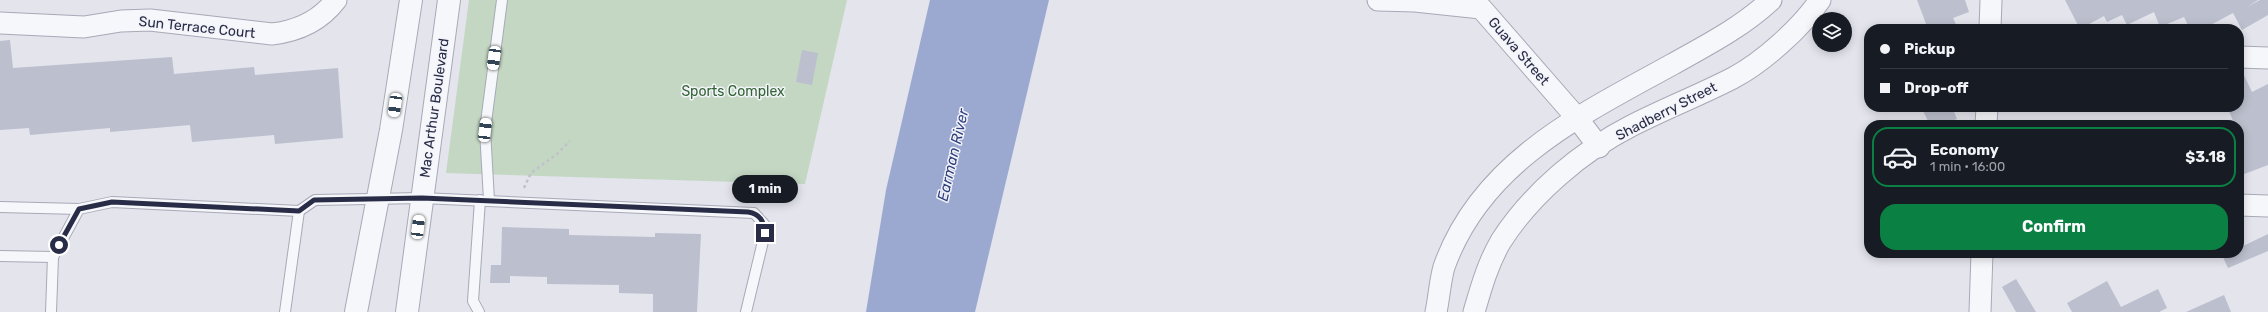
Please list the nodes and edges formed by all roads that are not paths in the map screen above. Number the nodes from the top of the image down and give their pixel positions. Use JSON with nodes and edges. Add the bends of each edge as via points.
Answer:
{"nodes":[{"id":1,"x":336,"y":0,"type":"edge"},
{"id":2,"x":410,"y":0,"type":"edge"},
{"id":3,"x":449,"y":0,"type":"edge"},
{"id":4,"x":502,"y":0,"type":"edge"},
{"id":5,"x":1378,"y":0,"type":"edge"},
{"id":6,"x":1771,"y":0,"type":"edge"},
{"id":7,"x":1820,"y":0,"type":"edge"},
{"id":8,"x":1990,"y":0,"type":"edge"},
{"id":9,"x":0,"y":23,"type":"edge"},
{"id":10,"x":1990,"y":24,"type":"edge"},
{"id":11,"x":2244,"y":57,"type":"edge"},
{"id":12,"x":2268,"y":58,"type":"edge"},
{"id":13,"x":1577,"y":118,"type":"junction"},
{"id":14,"x":1599,"y":147,"type":"junction"},
{"id":15,"x":422,"y":198,"type":"junction"},
{"id":16,"x":376,"y":200,"type":"junction"},
{"id":17,"x":485,"y":200,"type":"junction"},
{"id":18,"x":2244,"y":205,"type":"edge"},
{"id":19,"x":2268,"y":206,"type":"edge"},
{"id":20,"x":0,"y":207,"type":"edge"},
{"id":21,"x":79,"y":209,"type":"junction"},
{"id":22,"x":299,"y":211,"type":"junction"},
{"id":23,"x":0,"y":256,"type":"edge"},
{"id":24,"x":53,"y":258,"type":"junction"},
{"id":25,"x":1982,"y":258,"type":"edge"},
{"id":26,"x":51,"y":312,"type":"edge"},
{"id":27,"x":285,"y":312,"type":"edge"},
{"id":28,"x":356,"y":312,"type":"edge"},
{"id":29,"x":407,"y":312,"type":"edge"},
{"id":30,"x":479,"y":312,"type":"edge"},
{"id":31,"x":746,"y":312,"type":"edge"},
{"id":32,"x":1436,"y":312,"type":"edge"},
{"id":33,"x":1474,"y":312,"type":"edge"},
{"id":34,"x":1980,"y":312,"type":"edge"}],
"edges":[{"from":1,"to":9,"type":"street","name":"Sun Terrace Court","via":[[308,25],[272,34],[150,20],[121,21],[84,27]]},
{"from":2,"to":16,"type":"street","via":[[391,130]]},
{"from":3,"to":15,"type":"street","name":"Mac Arthur Boulevard"},
{"from":4,"to":17,"type":"lane","via":[[485,130]]},
{"from":5,"to":13,"type":"street","name":"Guava Street","via":[[1481,8]]},
{"from":6,"to":13,"type":"street","via":[[1759,12],[1715,41]]},
{"from":7,"to":14,"type":"street","name":"Shadberry Street","via":[[1780,44],[1734,77],[1630,126]]},
{"from":8,"to":10,"type":"street"},
{"from":11,"to":12,"type":"street"},
{"from":13,"to":14,"type":"street","name":"Guava Street"},
{"from":13,"to":32,"type":"street","via":[[1519,159],[1484,196],[1454,244],[1444,269]]},
{"from":14,"to":33,"type":"street","name":"Shadberry Street","via":[[1567,167],[1530,204],[1501,242],[1484,279]]},
{"from":15,"to":16,"type":"lane"},
{"from":15,"to":17,"type":"lane"},
{"from":15,"to":29,"type":"street","name":"Mac Arthur Boulevard"},
{"from":16,"to":22,"type":"lane","via":[[314,200]]},
{"from":16,"to":28,"type":"street"},
{"from":17,"to":30,"type":"lane","via":[[473,301]]},
{"from":17,"to":31,"type":"lane","via":[[754,213],[764,224],[765,233]]},
{"from":18,"to":19,"type":"street"},
{"from":20,"to":21,"type":"lane"},
{"from":21,"to":22,"type":"lane","via":[[112,202]]},
{"from":21,"to":24,"type":"lane"},
{"from":22,"to":27,"type":"lane"},
{"from":23,"to":24,"type":"lane"},
{"from":24,"to":26,"type":"lane"},
{"from":25,"to":34,"type":"street"}]}
